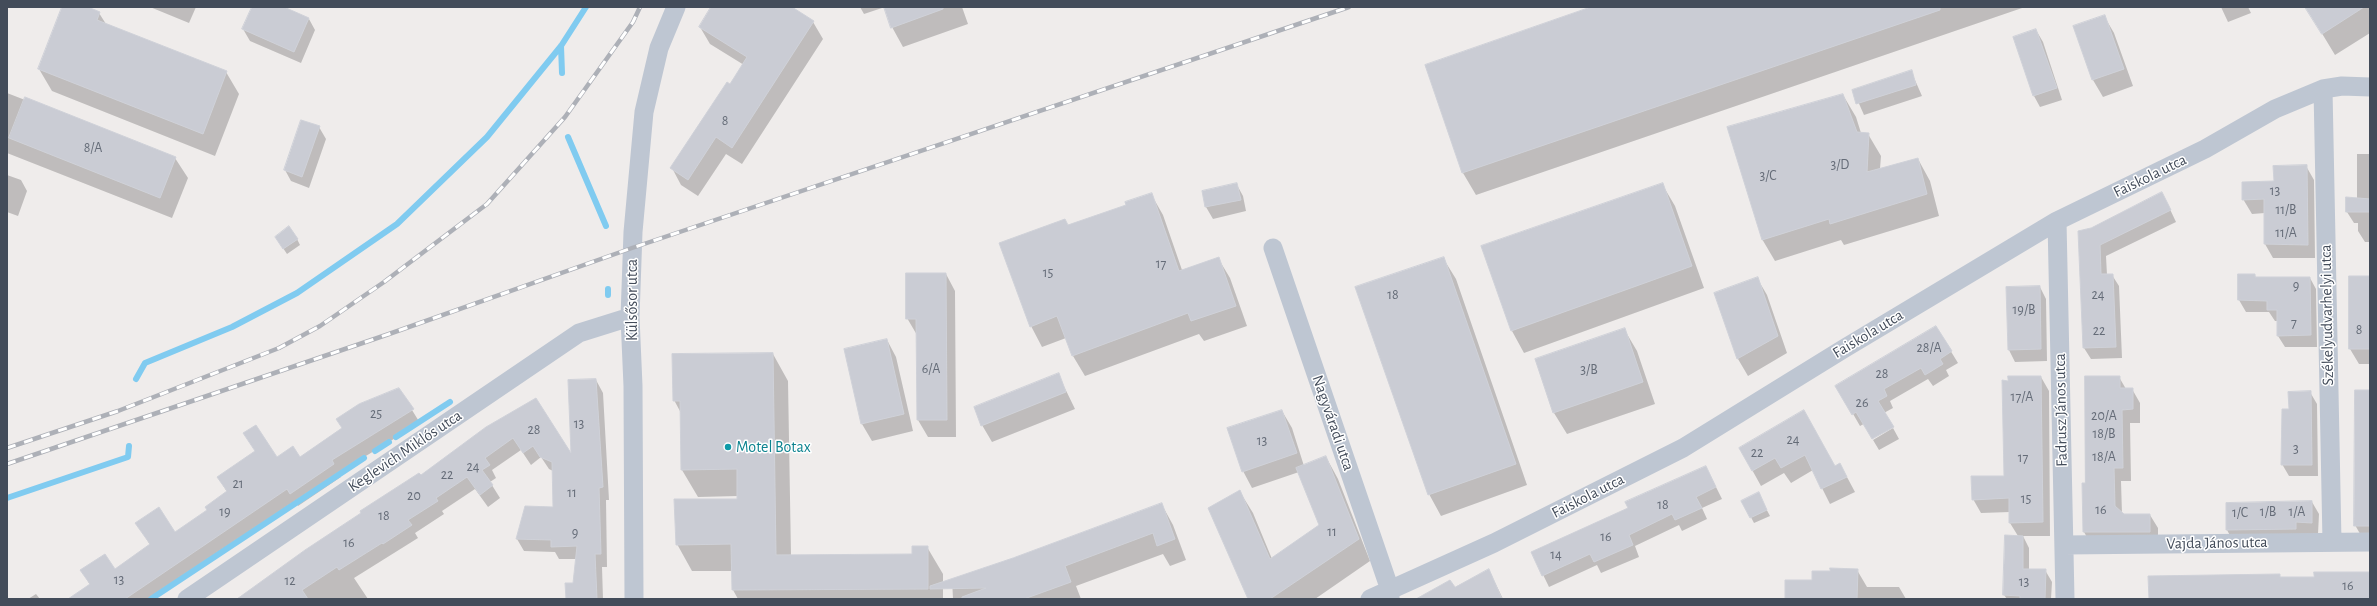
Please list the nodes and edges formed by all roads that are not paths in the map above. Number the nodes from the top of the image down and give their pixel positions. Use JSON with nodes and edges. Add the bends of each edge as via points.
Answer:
{"nodes":[{"id":1,"x":676,"y":7,"type":"edge"},
{"id":2,"x":2370,"y":87,"type":"edge"},
{"id":3,"x":2323,"y":89,"type":"junction"},
{"id":4,"x":2057,"y":222,"type":"junction"},
{"id":5,"x":1273,"y":248,"type":"dead end"},
{"id":6,"x":630,"y":317,"type":"junction"},
{"id":7,"x":2332,"y":542,"type":"junction"},
{"id":8,"x":2370,"y":542,"type":"edge"},
{"id":9,"x":2064,"y":545,"type":"junction"},
{"id":10,"x":1390,"y":594,"type":"edge"},
{"id":11,"x":187,"y":599,"type":"edge"},
{"id":12,"x":634,"y":599,"type":"edge"},
{"id":13,"x":1370,"y":599,"type":"edge"},
{"id":14,"x":2065,"y":599,"type":"edge"}],
"edges":[{"from":1,"to":6,"type":"street","name":"Külsősor utca","via":[[659,48],[644,112],[633,232]]},
{"from":2,"to":3,"type":"street","name":"Faiskola utca","via":[[2342,86]]},
{"from":3,"to":4,"type":"street","name":"Faiskola utca","via":[[2275,109],[2205,149]]},
{"from":3,"to":7,"type":"street","name":"Székelyudvarhelyi utca"},
{"from":4,"to":9,"type":"street","name":"Fadrusz János utca"},
{"from":4,"to":10,"type":"street","name":"Faiskola utca","via":[[1683,448]]},
{"from":5,"to":10,"type":"street","name":"Nagyváradi utca"},
{"from":6,"to":11,"type":"street","name":"Keglevich Miklós utca","via":[[579,333]]},
{"from":6,"to":12,"type":"street","name":"Külsősor utca","via":[[634,386]]},
{"from":7,"to":8,"type":"street","name":"Vajda János utca"},
{"from":7,"to":9,"type":"street","name":"Vajda János utca"},
{"from":9,"to":14,"type":"street","name":"Fadrusz János utca"},
{"from":10,"to":13,"type":"street","name":"Faiskola utca"}]}
